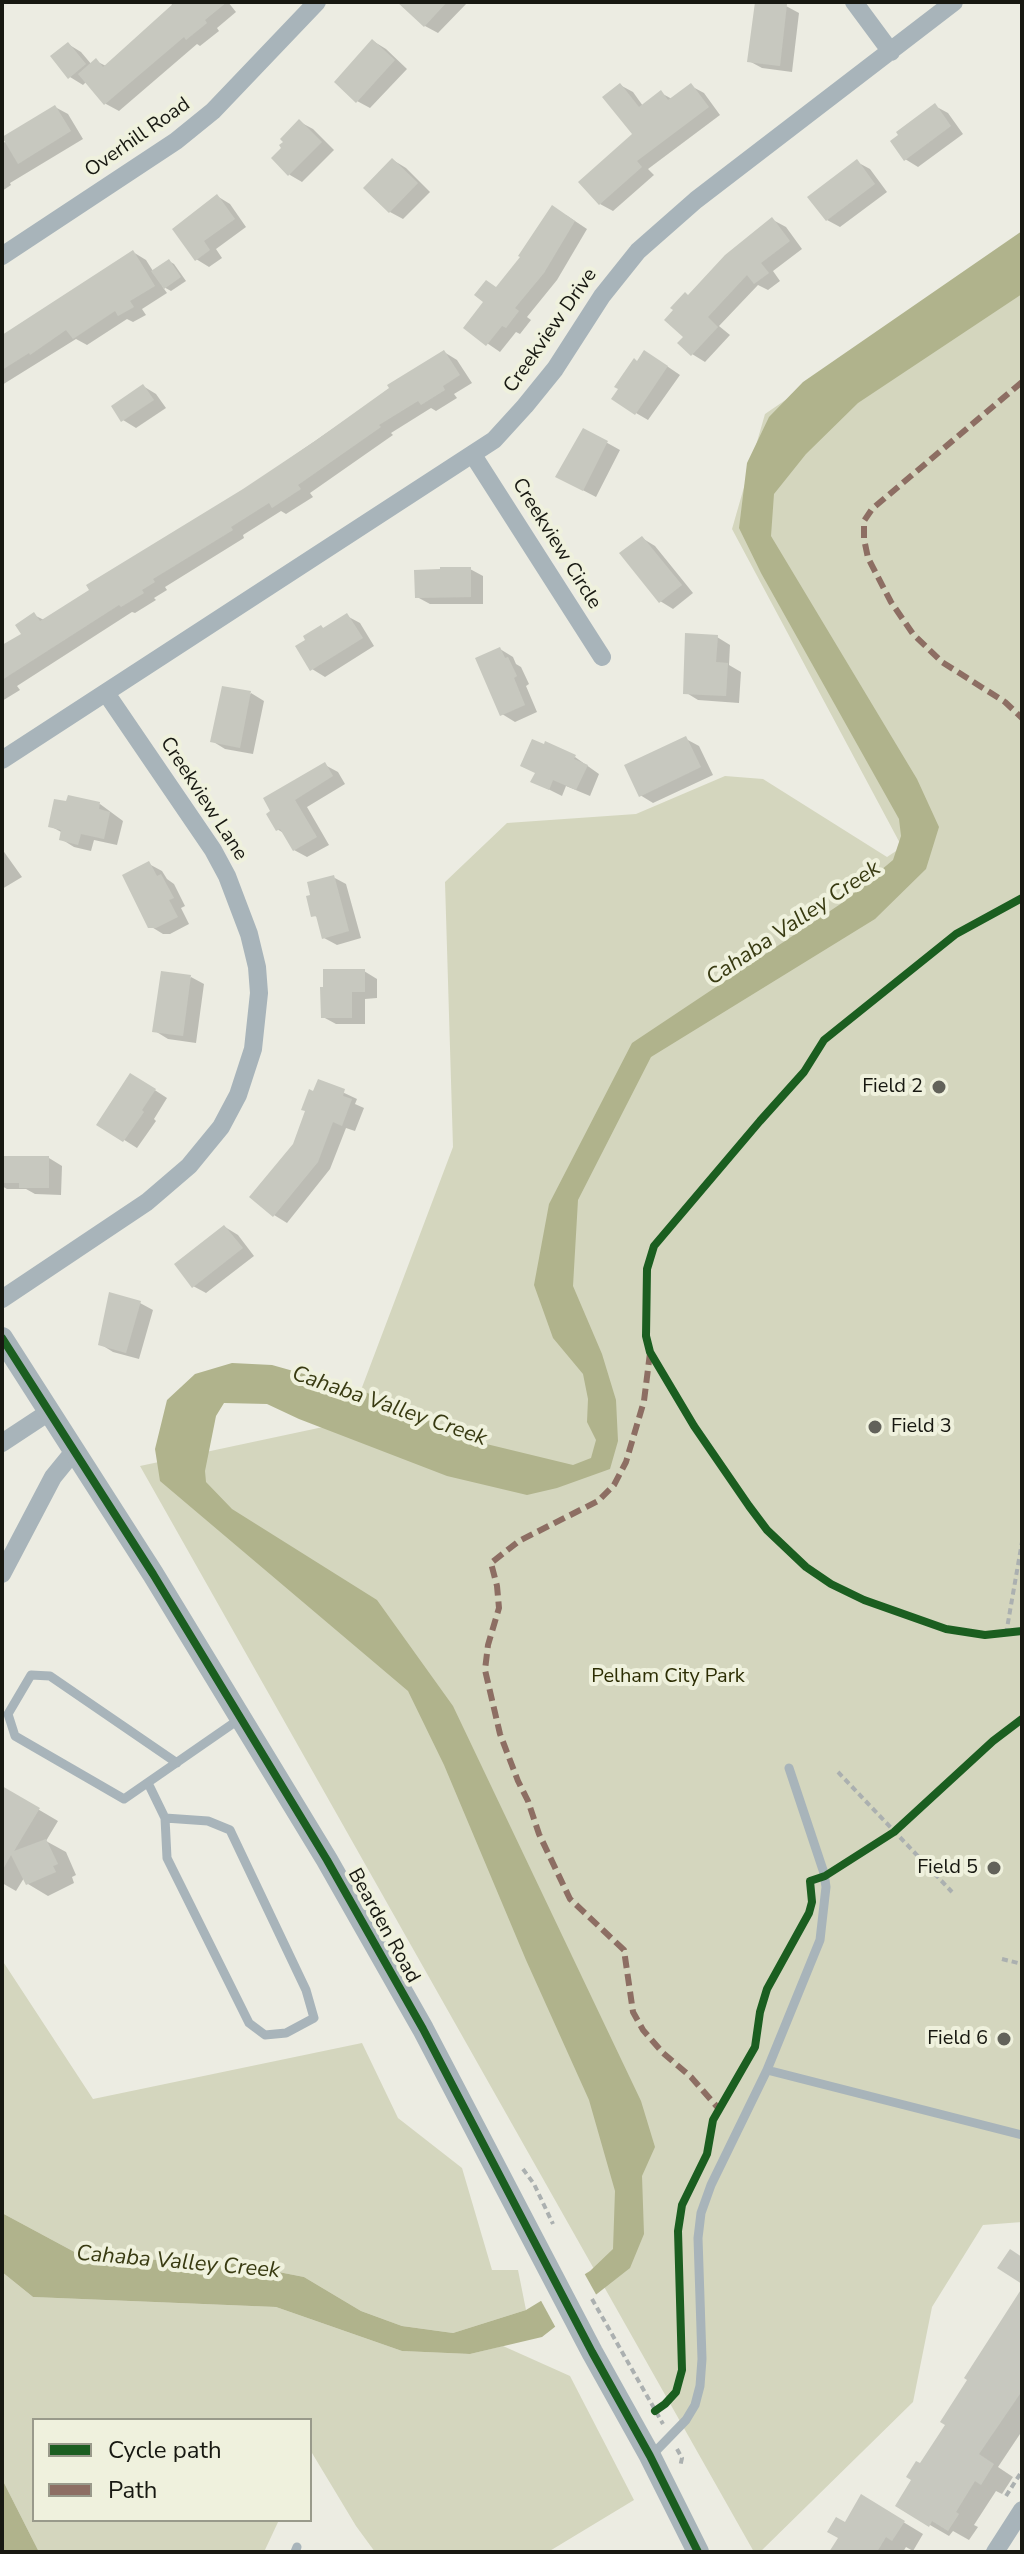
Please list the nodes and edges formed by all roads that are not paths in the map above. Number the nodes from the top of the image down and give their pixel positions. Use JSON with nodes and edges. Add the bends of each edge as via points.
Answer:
{"nodes":[{"id":1,"x":317,"y":2,"type":"edge"},
{"id":2,"x":854,"y":2,"type":"edge"},
{"id":3,"x":954,"y":2,"type":"edge"},
{"id":4,"x":891,"y":52,"type":"junction"},
{"id":5,"x":2,"y":256,"type":"edge"},
{"id":6,"x":473,"y":455,"type":"junction"},
{"id":7,"x":602,"y":657,"type":"dead end"},
{"id":8,"x":106,"y":693,"type":"junction"},
{"id":9,"x":2,"y":760,"type":"edge"},
{"id":10,"x":2,"y":1299,"type":"edge"},
{"id":11,"x":2,"y":1338,"type":"edge"},
{"id":12,"x":49,"y":1412,"type":"junction"},
{"id":13,"x":2,"y":1443,"type":"edge"},
{"id":14,"x":75,"y":1450,"type":"junction"},
{"id":15,"x":2,"y":1574,"type":"edge"},
{"id":16,"x":241,"y":1718,"type":"junction"},
{"id":17,"x":177,"y":1763,"type":"junction"},
{"id":18,"x":789,"y":1768,"type":"dead end"},
{"id":19,"x":148,"y":1783,"type":"junction"},
{"id":20,"x":165,"y":1818,"type":"junction"},
{"id":21,"x":767,"y":2070,"type":"junction"},
{"id":22,"x":1022,"y":2135,"type":"edge"},
{"id":23,"x":650,"y":2456,"type":"junction"},
{"id":24,"x":1022,"y":2510,"type":"edge"},
{"id":25,"x":698,"y":2552,"type":"edge"},
{"id":26,"x":995,"y":2552,"type":"edge"}],
"edges":[{"from":1,"to":5,"type":"street","name":"Overhill Road","via":[[213,111],[176,141]]},
{"from":2,"to":4,"type":"street"},
{"from":3,"to":4,"type":"street","name":"Creekview Drive"},
{"from":4,"to":6,"type":"street","name":"Creekview Drive","via":[[696,200],[638,251],[555,369],[494,440]]},
{"from":6,"to":7,"type":"street","name":"Creekview Circle"},
{"from":6,"to":8,"type":"street","name":"Creekview Drive"},
{"from":8,"to":9,"type":"street","name":"Creekview Drive"},
{"from":8,"to":10,"type":"street","name":"Creekview Lane","via":[[227,876],[257,967],[253,1049],[221,1127],[189,1166],[147,1202]]},
{"from":11,"to":12,"type":"street","name":"Bearden Road"},
{"from":12,"to":13,"type":"street"},
{"from":12,"to":14,"type":"street","name":"Bearden Road"},
{"from":14,"to":15,"type":"street","via":[[53,1477]]},
{"from":14,"to":16,"type":"street","name":"Bearden Road"},
{"from":16,"to":17,"type":"lane"},
{"from":16,"to":23,"type":"street","name":"Bearden Road","via":[[423,2029]]},
{"from":17,"to":19,"type":"lane"},
{"from":17,"to":19,"type":"lane","via":[[50,1676],[31,1675],[8,1714],[15,1736],[124,1799]]},
{"from":18,"to":21,"type":"lane","via":[[824,1873],[824,1919]]},
{"from":19,"to":20,"type":"lane"},
{"from":20,"to":20,"type":"lane","via":[[167,1858],[249,2023],[265,2035],[286,2033],[314,2018],[306,1990],[230,1830],[208,1821]]},
{"from":21,"to":22,"type":"lane"},
{"from":21,"to":23,"type":"lane","via":[[701,2213],[702,2359],[695,2405],[674,2435]]},
{"from":23,"to":25,"type":"street","name":"Bearden Road"},
{"from":24,"to":26,"type":"street"}]}
